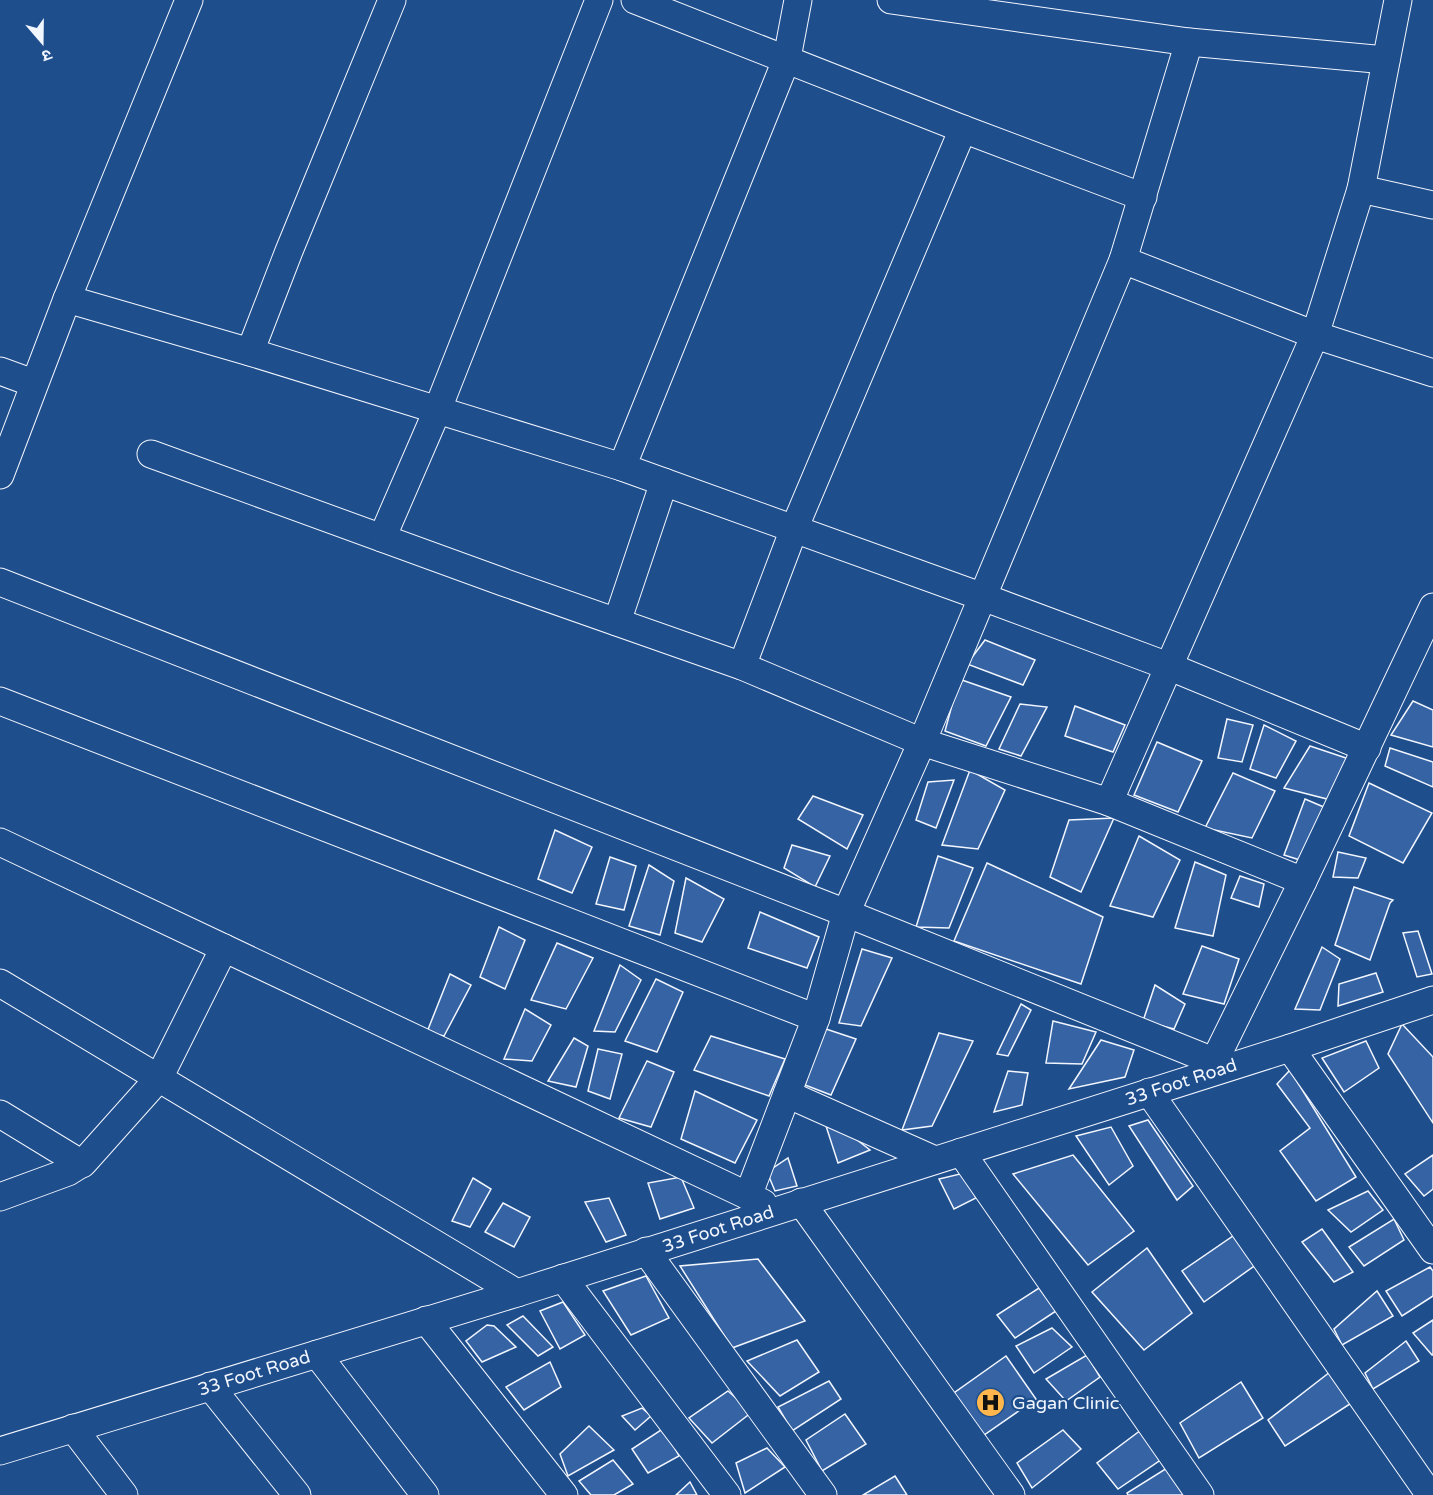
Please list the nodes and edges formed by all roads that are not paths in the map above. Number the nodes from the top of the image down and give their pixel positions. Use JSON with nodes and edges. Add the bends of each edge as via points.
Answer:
{"nodes":[{"id":1,"x":189,"y":0,"type":"edge"},
{"id":2,"x":392,"y":0,"type":"edge"},
{"id":3,"x":599,"y":0,"type":"edge"},
{"id":4,"x":635,"y":0,"type":"edge"},
{"id":5,"x":798,"y":0,"type":"edge"},
{"id":6,"x":891,"y":0,"type":"edge"},
{"id":7,"x":1398,"y":0,"type":"edge"},
{"id":8,"x":1189,"y":42,"type":"junction"},
{"id":9,"x":787,"y":58,"type":"junction"},
{"id":10,"x":1386,"y":60,"type":"junction"},
{"id":11,"x":963,"y":129,"type":"junction"},
{"id":12,"x":1361,"y":189,"type":"junction"},
{"id":13,"x":1143,"y":197,"type":"junction"},
{"id":14,"x":1433,"y":205,"type":"edge"},
{"id":15,"x":1124,"y":260,"type":"junction"},
{"id":16,"x":66,"y":299,"type":"junction"},
{"id":17,"x":1315,"y":335,"type":"junction"},
{"id":18,"x":250,"y":352,"type":"junction"},
{"id":19,"x":0,"y":371,"type":"edge"},
{"id":20,"x":1433,"y":373,"type":"edge"},
{"id":21,"x":33,"y":383,"type":"junction"},
{"id":22,"x":437,"y":411,"type":"junction"},
{"id":23,"x":151,"y":454,"type":"dead end"},
{"id":24,"x":622,"y":467,"type":"junction"},
{"id":25,"x":0,"y":475,"type":"edge"},
{"id":26,"x":664,"y":482,"type":"junction"},
{"id":27,"x":794,"y":529,"type":"junction"},
{"id":28,"x":382,"y":538,"type":"junction"},
{"id":29,"x":0,"y":582,"type":"edge"},
{"id":30,"x":983,"y":597,"type":"junction"},
{"id":31,"x":1433,"y":607,"type":"edge"},
{"id":32,"x":617,"y":622,"type":"junction"},
{"id":33,"x":742,"y":666,"type":"junction"},
{"id":34,"x":1168,"y":666,"type":"junction"},
{"id":35,"x":0,"y":701,"type":"edge"},
{"id":36,"x":922,"y":742,"type":"junction"},
{"id":37,"x":1367,"y":748,"type":"junction"},
{"id":38,"x":1109,"y":802,"type":"junction"},
{"id":39,"x":0,"y":842,"type":"edge"},
{"id":40,"x":1304,"y":881,"type":"junction"},
{"id":41,"x":846,"y":913,"type":"junction"},
{"id":42,"x":224,"y":948,"type":"junction"},
{"id":43,"x":0,"y":983,"type":"edge"},
{"id":44,"x":1433,"y":1000,"type":"edge"},
{"id":45,"x":816,"y":1018,"type":"junction"},
{"id":46,"x":1290,"y":1048,"type":"junction"},
{"id":47,"x":1221,"y":1065,"type":"junction"},
{"id":48,"x":159,"y":1078,"type":"junction"},
{"id":49,"x":1149,"y":1092,"type":"junction"},
{"id":50,"x":787,"y":1094,"type":"junction"},
{"id":51,"x":0,"y":1114,"type":"edge"},
{"id":52,"x":961,"y":1152,"type":"junction"},
{"id":53,"x":935,"y":1160,"type":"junction"},
{"id":54,"x":82,"y":1164,"type":"junction"},
{"id":55,"x":748,"y":1196,"type":"junction"},
{"id":56,"x":0,"y":1197,"type":"edge"},
{"id":57,"x":789,"y":1206,"type":"junction"},
{"id":58,"x":1433,"y":1250,"type":"edge"},
{"id":59,"x":646,"y":1251,"type":"junction"},
{"id":60,"x":563,"y":1278,"type":"junction"},
{"id":61,"x":517,"y":1293,"type":"junction"},
{"id":62,"x":426,"y":1320,"type":"junction"},
{"id":63,"x":317,"y":1354,"type":"junction"},
{"id":64,"x":210,"y":1386,"type":"junction"},
{"id":65,"x":73,"y":1428,"type":"junction"},
{"id":66,"x":0,"y":1451,"type":"edge"},
{"id":67,"x":124,"y":1495,"type":"edge"},
{"id":68,"x":297,"y":1495,"type":"edge"},
{"id":69,"x":425,"y":1495,"type":"edge"},
{"id":70,"x":564,"y":1495,"type":"edge"},
{"id":71,"x":727,"y":1495,"type":"edge"},
{"id":72,"x":823,"y":1495,"type":"edge"},
{"id":73,"x":1011,"y":1495,"type":"edge"},
{"id":74,"x":1200,"y":1495,"type":"edge"},
{"id":75,"x":1430,"y":1495,"type":"edge"}],
"edges":[{"from":1,"to":16,"type":"street"},
{"from":2,"to":18,"type":"street"},
{"from":3,"to":22,"type":"street"},
{"from":4,"to":9,"type":"street"},
{"from":5,"to":9,"type":"street"},
{"from":6,"to":8,"type":"street"},
{"from":7,"to":10,"type":"street"},
{"from":8,"to":10,"type":"street"},
{"from":8,"to":13,"type":"street"},
{"from":9,"to":11,"type":"street"},
{"from":9,"to":24,"type":"street"},
{"from":10,"to":12,"type":"street"},
{"from":11,"to":13,"type":"street"},
{"from":11,"to":27,"type":"street"},
{"from":12,"to":14,"type":"street"},
{"from":12,"to":17,"type":"street"},
{"from":13,"to":15,"type":"street"},
{"from":15,"to":17,"type":"street"},
{"from":15,"to":30,"type":"street"},
{"from":16,"to":18,"type":"street"},
{"from":16,"to":21,"type":"street"},
{"from":17,"to":20,"type":"street"},
{"from":17,"to":34,"type":"street"},
{"from":18,"to":22,"type":"street"},
{"from":19,"to":21,"type":"street"},
{"from":21,"to":25,"type":"street"},
{"from":22,"to":24,"type":"street"},
{"from":22,"to":28,"type":"street"},
{"from":23,"to":28,"type":"street"},
{"from":24,"to":26,"type":"street"},
{"from":26,"to":27,"type":"street"},
{"from":26,"to":32,"type":"street"},
{"from":27,"to":30,"type":"street"},
{"from":27,"to":33,"type":"street"},
{"from":28,"to":32,"type":"street"},
{"from":29,"to":41,"type":"street"},
{"from":30,"to":34,"type":"street"},
{"from":30,"to":36,"type":"street"},
{"from":31,"to":37,"type":"street"},
{"from":32,"to":33,"type":"street"},
{"from":33,"to":36,"type":"street"},
{"from":34,"to":37,"type":"street"},
{"from":34,"to":38,"type":"street"},
{"from":35,"to":45,"type":"street"},
{"from":36,"to":38,"type":"street"},
{"from":36,"to":41,"type":"street"},
{"from":37,"to":40,"type":"street"},
{"from":38,"to":40,"type":"street"},
{"from":39,"to":42,"type":"street"},
{"from":40,"to":47,"type":"street"},
{"from":41,"to":45,"type":"street"},
{"from":41,"to":47,"type":"street"},
{"from":42,"to":48,"type":"street"},
{"from":42,"to":55,"type":"street"},
{"from":43,"to":48,"type":"street"},
{"from":44,"to":46,"type":"street","name":"33 Foot Road"},
{"from":45,"to":50,"type":"street"},
{"from":46,"to":47,"type":"street","name":"33 Foot Road"},
{"from":46,"to":58,"type":"street"},
{"from":47,"to":49,"type":"street","name":"33 Foot Road"},
{"from":48,"to":54,"type":"street"},
{"from":48,"to":61,"type":"street"},
{"from":49,"to":52,"type":"street","name":"33 Foot Road"},
{"from":49,"to":75,"type":"street"},
{"from":50,"to":53,"type":"street"},
{"from":50,"to":55,"type":"street"},
{"from":51,"to":54,"type":"street"},
{"from":52,"to":53,"type":"street","name":"33 Foot Road"},
{"from":52,"to":74,"type":"street"},
{"from":53,"to":57,"type":"street","name":"33 Foot Road"},
{"from":54,"to":56,"type":"street"},
{"from":55,"to":57,"type":"street"},
{"from":57,"to":59,"type":"street","name":"33 Foot Road"},
{"from":57,"to":73,"type":"street"},
{"from":59,"to":60,"type":"street","name":"33 Foot Road"},
{"from":59,"to":72,"type":"street"},
{"from":60,"to":61,"type":"street","name":"33 Foot Road"},
{"from":60,"to":71,"type":"street"},
{"from":61,"to":62,"type":"street","name":"33 Foot Road"},
{"from":62,"to":63,"type":"street","name":"33 Foot Road"},
{"from":62,"to":70,"type":"street"},
{"from":63,"to":64,"type":"street","name":"33 Foot Road"},
{"from":63,"to":69,"type":"street"},
{"from":64,"to":65,"type":"street","name":"33 Foot Road"},
{"from":64,"to":68,"type":"street"},
{"from":65,"to":66,"type":"street","name":"33 Foot Road"},
{"from":65,"to":67,"type":"street"}]}
